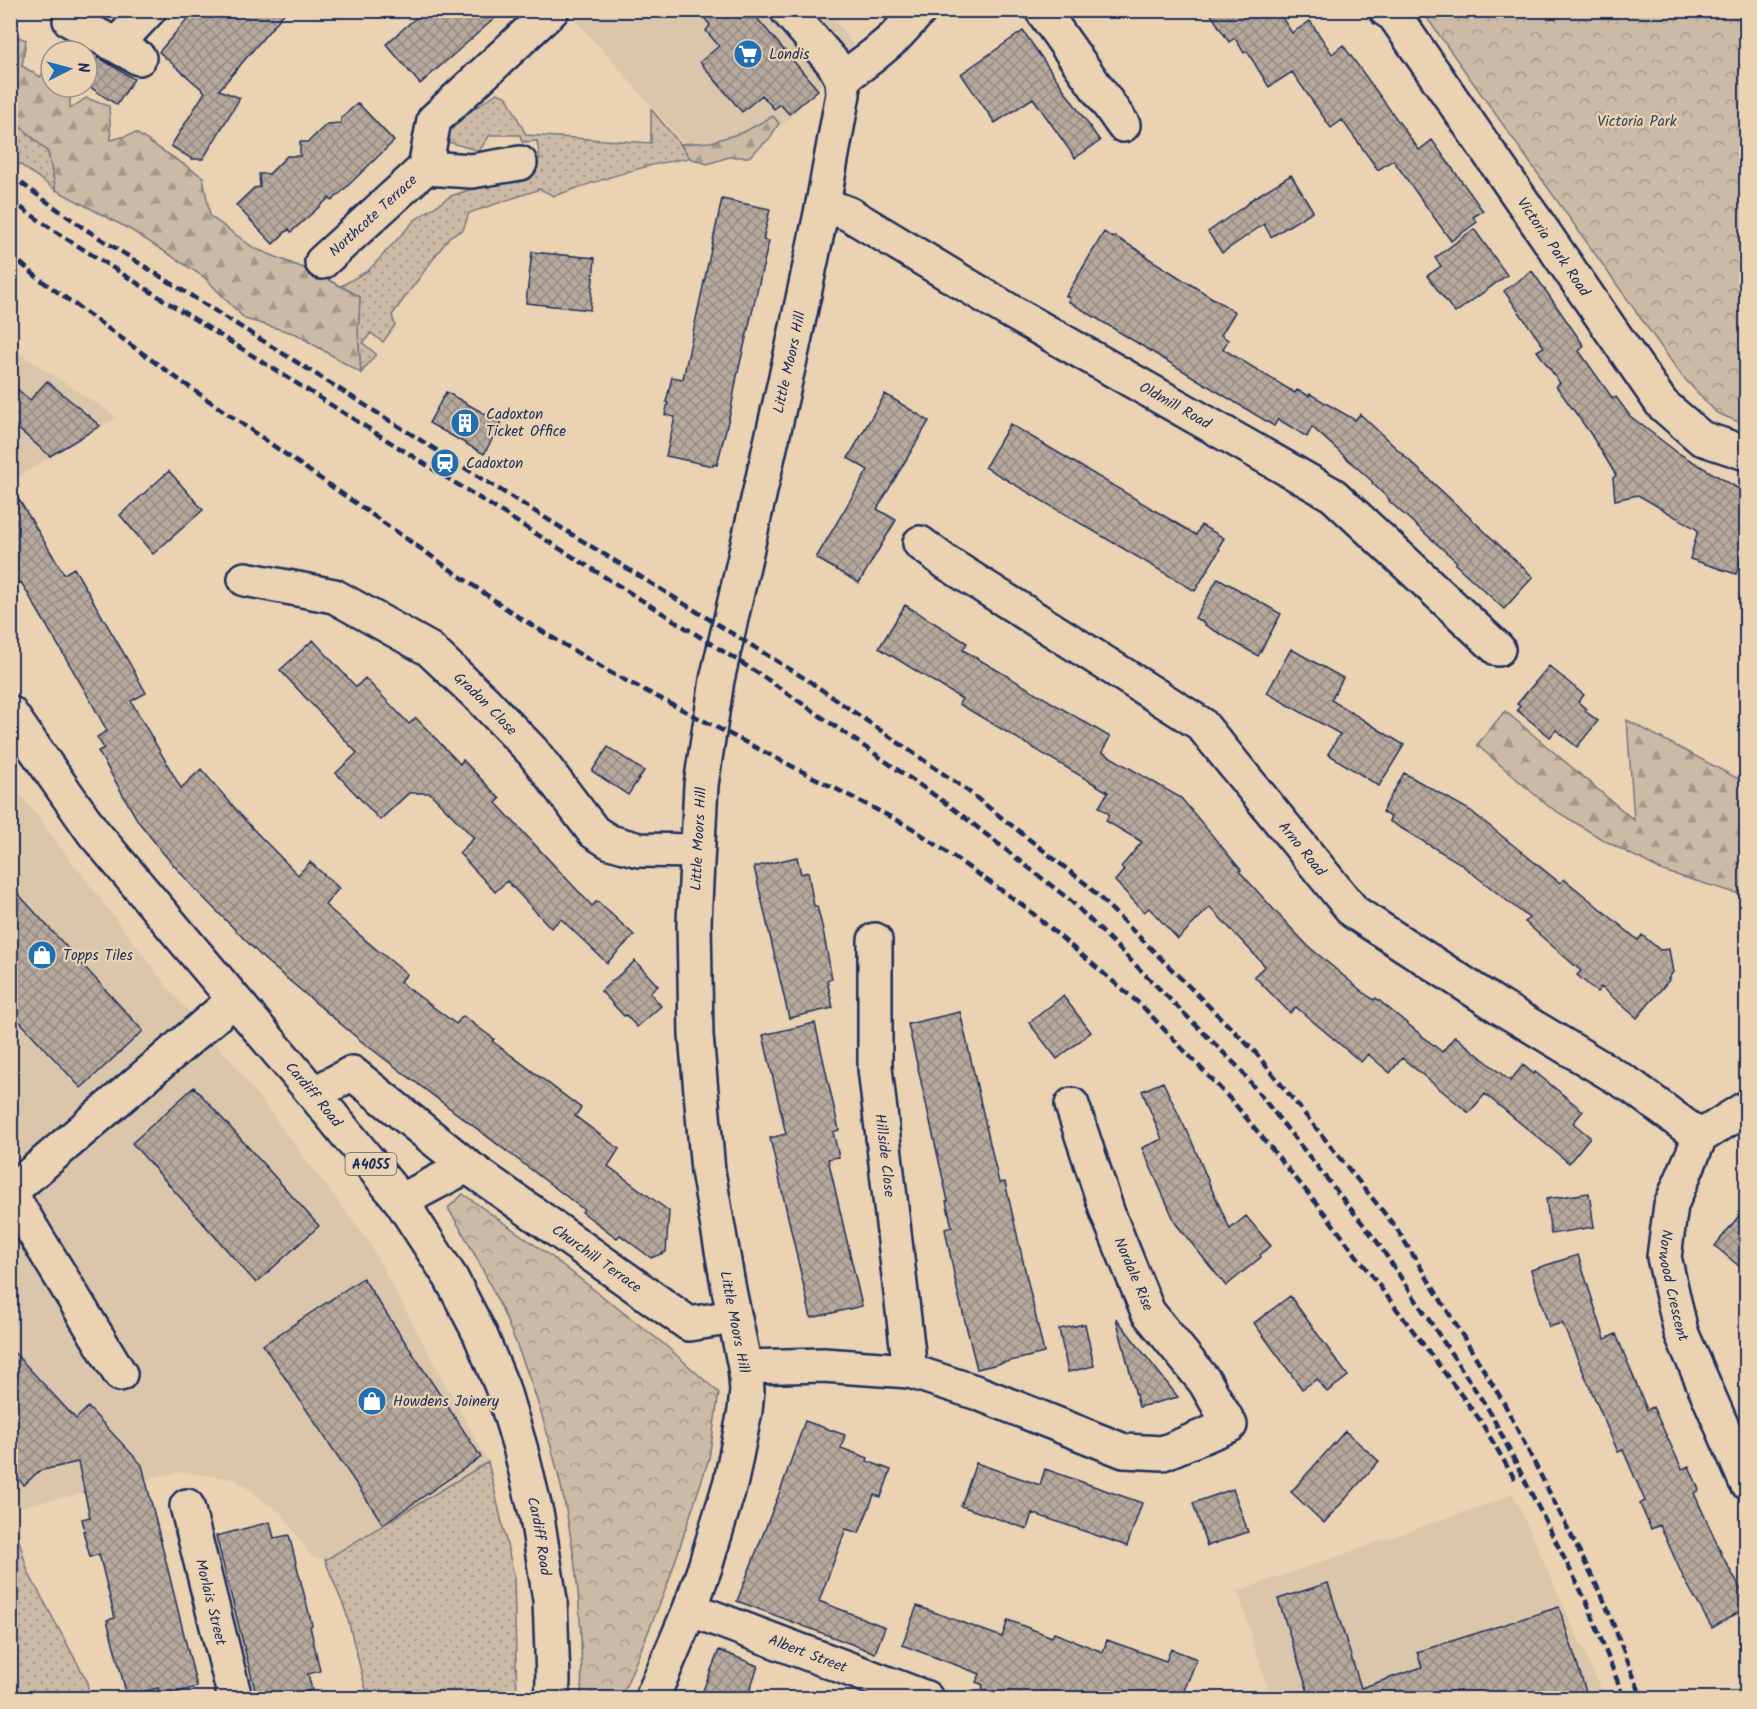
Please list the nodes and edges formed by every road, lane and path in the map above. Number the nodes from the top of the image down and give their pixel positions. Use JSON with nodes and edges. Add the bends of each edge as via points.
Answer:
{"nodes":[{"id":1,"x":149,"y":10,"type":"edge"},
{"id":2,"x":552,"y":10,"type":"edge"},
{"id":3,"x":786,"y":10,"type":"edge"},
{"id":4,"x":921,"y":10,"type":"edge"},
{"id":5,"x":1042,"y":10,"type":"edge"},
{"id":6,"x":1386,"y":10,"type":"edge"},
{"id":7,"x":70,"y":20,"type":"dead end"},
{"id":8,"x":842,"y":79,"type":"junction"},
{"id":9,"x":1123,"y":125,"type":"dead end"},
{"id":10,"x":520,"y":163,"type":"dead end"},
{"id":11,"x":425,"y":168,"type":"junction"},
{"id":12,"x":823,"y":204,"type":"junction"},
{"id":13,"x":322,"y":262,"type":"dead end"},
{"id":14,"x":1746,"y":453,"type":"edge"},
{"id":15,"x":920,"y":543,"type":"dead end"},
{"id":16,"x":245,"y":579,"type":"dead end"},
{"id":17,"x":1498,"y":649,"type":"dead end"},
{"id":18,"x":10,"y":713,"type":"edge"},
{"id":19,"x":697,"y":851,"type":"junction"},
{"id":20,"x":875,"y":940,"type":"dead end"},
{"id":21,"x":234,"y":1000,"type":"junction"},
{"id":22,"x":314,"y":1094,"type":"junction"},
{"id":23,"x":1072,"y":1105,"type":"dead end"},
{"id":24,"x":1746,"y":1108,"type":"edge"},
{"id":25,"x":1700,"y":1137,"type":"junction"},
{"id":26,"x":467,"y":1166,"type":"junction"},
{"id":27,"x":10,"y":1192,"type":"edge"},
{"id":28,"x":401,"y":1201,"type":"junction"},
{"id":29,"x":735,"y":1317,"type":"junction"},
{"id":30,"x":745,"y":1366,"type":"junction"},
{"id":31,"x":910,"y":1371,"type":"junction"},
{"id":32,"x":120,"y":1374,"type":"dead end"},
{"id":33,"x":1746,"y":1482,"type":"edge"},
{"id":34,"x":187,"y":1506,"type":"dead end"},
{"id":35,"x":690,"y":1609,"type":"junction"},
{"id":36,"x":235,"y":1698,"type":"edge"},
{"id":37,"x":552,"y":1698,"type":"edge"},
{"id":38,"x":652,"y":1698,"type":"edge"},
{"id":39,"x":926,"y":1698,"type":"edge"}],
"edges":[{"from":1,"to":7,"type":"street","via":[[126,48]]},
{"from":2,"to":11,"type":"street","name":"Northcote Terrace","via":[[434,120]]},
{"from":3,"to":8,"type":"street","via":[[833,63]]},
{"from":4,"to":8,"type":"street"},
{"from":5,"to":9,"type":"street"},
{"from":6,"to":14,"type":"street","name":"Victoria Park Road","via":[[1394,15],[1662,404],[1701,438]]},
{"from":8,"to":12,"type":"street","name":"Little Moors Hill","via":[[843,94]]},
{"from":10,"to":11,"type":"street","name":"Northcote Terrace","via":[[472,171]]},
{"from":11,"to":13,"type":"street","name":"Northcote Terrace"},
{"from":12,"to":17,"type":"street","name":"Oldmill Road","via":[[849,214],[1008,310],[1333,495]]},
{"from":12,"to":19,"type":"street","name":"Little Moors Hill","via":[[717,680],[701,785]]},
{"from":15,"to":25,"type":"street","name":"Arno Road","via":[[1201,724],[1354,912],[1633,1088]]},
{"from":16,"to":19,"type":"street","name":"Gradon Close","via":[[333,596],[429,649],[533,752],[594,832],[610,842],[639,850]]},
{"from":18,"to":21,"type":"street","name":"Cardiff Road","number":"A4055","via":[[93,832]]},
{"from":19,"to":29,"type":"street","name":"Little Moors Hill","via":[[696,1035],[708,1171]]},
{"from":20,"to":31,"type":"street","name":"Hillside Close","via":[[875,1068]]},
{"from":21,"to":22,"type":"street","name":"Cardiff Road","number":"A4055"},
{"from":21,"to":27,"type":"street"},
{"from":22,"to":26,"type":"street","name":"Churchill Terrace","via":[[352,1072]]},
{"from":22,"to":28,"type":"street","name":"Cardiff Road","number":"A4055"},
{"from":23,"to":31,"type":"street","name":"Nordale Rise","via":[[1108,1214],[1148,1312],[1205,1382],[1230,1425],[1163,1453],[1124,1451],[978,1393]]},
{"from":24,"to":25,"type":"street"},
{"from":25,"to":33,"type":"street","name":"Norwood Crescent","via":[[1671,1205],[1664,1257],[1681,1332]]},
{"from":26,"to":28,"type":"street"},
{"from":26,"to":29,"type":"street","name":"Churchill Terrace","via":[[689,1324]]},
{"from":27,"to":32,"type":"street"},
{"from":28,"to":37,"type":"street","name":"Cardiff Road","number":"A4055","via":[[451,1278],[480,1334],[517,1437],[537,1517],[550,1600]]},
{"from":29,"to":30,"type":"street","name":"Little Moors Hill"},
{"from":30,"to":31,"type":"street","via":[[823,1365]]},
{"from":30,"to":35,"type":"street","name":"Little Moors Hill","via":[[745,1412],[731,1481]]},
{"from":34,"to":36,"type":"street","name":"Morlais Street"},
{"from":35,"to":38,"type":"street","name":"Little Moors Hill"},
{"from":35,"to":39,"type":"street","name":"Albert Street"}]}
